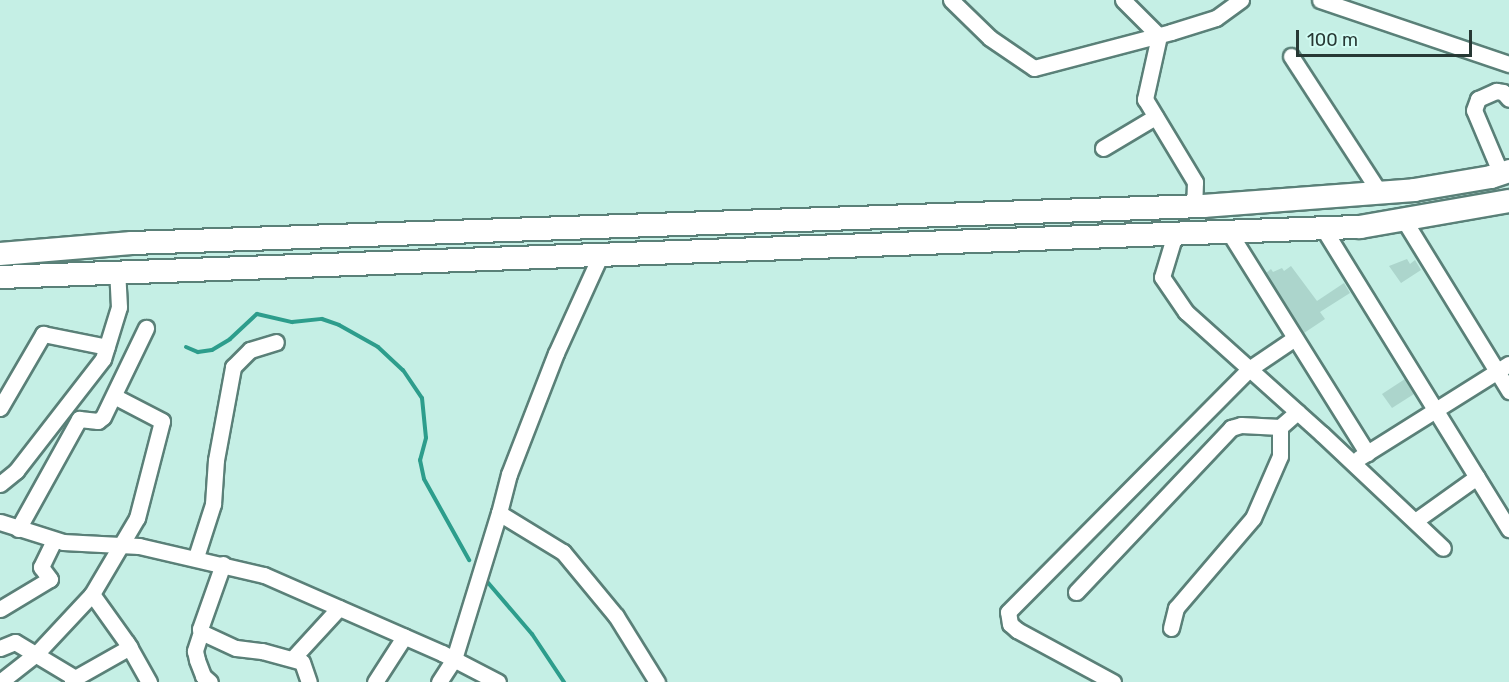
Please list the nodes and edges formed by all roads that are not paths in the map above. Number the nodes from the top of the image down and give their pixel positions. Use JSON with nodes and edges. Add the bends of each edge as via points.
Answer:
{"nodes":[{"id":1,"x":1124,"y":0,"type":"edge"},
{"id":2,"x":1241,"y":0,"type":"edge"},
{"id":3,"x":1320,"y":0,"type":"edge"},
{"id":4,"x":957,"y":2,"type":"edge"},
{"id":5,"x":1159,"y":36,"type":"junction"},
{"id":6,"x":1291,"y":56,"type":"dead end"},
{"id":7,"x":1509,"y":64,"type":"edge"},
{"id":8,"x":1509,"y":99,"type":"edge"},
{"id":9,"x":1155,"y":117,"type":"junction"},
{"id":10,"x":1103,"y":148,"type":"dead end"},
{"id":11,"x":1505,"y":172,"type":"edge"},
{"id":12,"x":1380,"y":193,"type":"junction"},
{"id":13,"x":1509,"y":201,"type":"edge"},
{"id":14,"x":1194,"y":207,"type":"junction"},
{"id":15,"x":1404,"y":220,"type":"junction"},
{"id":16,"x":1323,"y":228,"type":"junction"},
{"id":17,"x":1229,"y":232,"type":"junction"},
{"id":18,"x":1175,"y":234,"type":"junction"},
{"id":19,"x":0,"y":254,"type":"edge"},
{"id":20,"x":596,"y":254,"type":"junction"},
{"id":21,"x":125,"y":273,"type":"junction"},
{"id":22,"x":0,"y":277,"type":"edge"},
{"id":23,"x":146,"y":328,"type":"dead end"},
{"id":24,"x":1294,"y":338,"type":"junction"},
{"id":25,"x":276,"y":342,"type":"dead end"},
{"id":26,"x":107,"y":347,"type":"junction"},
{"id":27,"x":1503,"y":367,"type":"edge"},
{"id":28,"x":1249,"y":369,"type":"junction"},
{"id":29,"x":1509,"y":391,"type":"edge"},
{"id":30,"x":114,"y":396,"type":"junction"},
{"id":31,"x":0,"y":408,"type":"edge"},
{"id":32,"x":1435,"y":409,"type":"junction"},
{"id":33,"x":1297,"y":412,"type":"junction"},
{"id":34,"x":1281,"y":427,"type":"junction"},
{"id":35,"x":31,"y":453,"type":"junction"},
{"id":36,"x":1367,"y":453,"type":"junction"},
{"id":37,"x":1353,"y":462,"type":"junction"},
{"id":38,"x":53,"y":466,"type":"junction"},
{"id":39,"x":1477,"y":477,"type":"junction"},
{"id":40,"x":0,"y":484,"type":"edge"},
{"id":41,"x":499,"y":513,"type":"junction"},
{"id":42,"x":1415,"y":521,"type":"junction"},
{"id":43,"x":0,"y":522,"type":"edge"},
{"id":44,"x":18,"y":529,"type":"junction"},
{"id":45,"x":1509,"y":529,"type":"edge"},
{"id":46,"x":54,"y":540,"type":"junction"},
{"id":47,"x":122,"y":544,"type":"junction"},
{"id":48,"x":1443,"y":548,"type":"dead end"},
{"id":49,"x":196,"y":557,"type":"junction"},
{"id":50,"x":223,"y":564,"type":"junction"},
{"id":51,"x":1076,"y":592,"type":"dead end"},
{"id":52,"x":92,"y":594,"type":"junction"},
{"id":53,"x":339,"y":608,"type":"junction"},
{"id":54,"x":0,"y":609,"type":"edge"},
{"id":55,"x":1171,"y":628,"type":"dead end"},
{"id":56,"x":201,"y":632,"type":"junction"},
{"id":57,"x":404,"y":636,"type":"junction"},
{"id":58,"x":130,"y":647,"type":"junction"},
{"id":59,"x":0,"y":648,"type":"edge"},
{"id":60,"x":37,"y":653,"type":"junction"},
{"id":61,"x":293,"y":658,"type":"junction"},
{"id":62,"x":454,"y":659,"type":"junction"},
{"id":63,"x":74,"y":680,"type":"edge"},
{"id":64,"x":3,"y":681,"type":"edge"},
{"id":65,"x":149,"y":682,"type":"edge"},
{"id":66,"x":210,"y":682,"type":"edge"},
{"id":67,"x":309,"y":682,"type":"edge"},
{"id":68,"x":375,"y":682,"type":"edge"},
{"id":69,"x":439,"y":682,"type":"edge"},
{"id":70,"x":498,"y":682,"type":"edge"},
{"id":71,"x":657,"y":682,"type":"edge"},
{"id":72,"x":1113,"y":682,"type":"edge"}],
"edges":[{"from":1,"to":5,"type":"street"},
{"from":2,"to":5,"type":"street","via":[[1216,18]]},
{"from":3,"to":7,"type":"street"},
{"from":4,"to":5,"type":"street","via":[[990,38],[1034,68]]},
{"from":5,"to":9,"type":"street","via":[[1145,93]]},
{"from":6,"to":12,"type":"street"},
{"from":8,"to":11,"type":"street","via":[[1496,91],[1478,99],[1474,110]]},
{"from":9,"to":10,"type":"street"},
{"from":9,"to":14,"type":"street","via":[[1195,182]]},
{"from":11,"to":12,"type":"highway"},
{"from":12,"to":14,"type":"highway"},
{"from":13,"to":15,"type":"highway"},
{"from":14,"to":19,"type":"highway","via":[[132,243]]},
{"from":15,"to":16,"type":"highway"},
{"from":15,"to":27,"type":"street"},
{"from":16,"to":17,"type":"highway"},
{"from":16,"to":32,"type":"street"},
{"from":17,"to":18,"type":"highway"},
{"from":17,"to":24,"type":"street"},
{"from":18,"to":20,"type":"highway"},
{"from":18,"to":28,"type":"street","via":[[1162,277],[1186,312]]},
{"from":20,"to":21,"type":"highway"},
{"from":20,"to":41,"type":"street","via":[[509,474]]},
{"from":21,"to":22,"type":"highway"},
{"from":21,"to":26,"type":"street"},
{"from":23,"to":30,"type":"street"},
{"from":24,"to":28,"type":"street"},
{"from":24,"to":36,"type":"street"},
{"from":25,"to":49,"type":"street","via":[[250,350],[233,367],[216,460],[213,504]]},
{"from":26,"to":31,"type":"street","via":[[43,334]]},
{"from":26,"to":35,"type":"street","via":[[87,383]]},
{"from":27,"to":29,"type":"street"},
{"from":27,"to":32,"type":"street"},
{"from":28,"to":33,"type":"street"},
{"from":28,"to":72,"type":"street","via":[[1008,612],[1010,624],[1017,630]]},
{"from":30,"to":38,"type":"street","via":[[101,420],[79,419]]},
{"from":30,"to":47,"type":"street","via":[[162,421],[137,518]]},
{"from":32,"to":36,"type":"street"},
{"from":32,"to":39,"type":"street"},
{"from":33,"to":34,"type":"street"},
{"from":33,"to":37,"type":"street"},
{"from":34,"to":51,"type":"street","via":[[1231,428]]},
{"from":34,"to":55,"type":"street","via":[[1280,456],[1257,508],[1238,537],[1176,608]]},
{"from":35,"to":38,"type":"street"},
{"from":35,"to":40,"type":"street"},
{"from":36,"to":37,"type":"street"},
{"from":37,"to":42,"type":"street"},
{"from":38,"to":44,"type":"street"},
{"from":39,"to":42,"type":"street"},
{"from":39,"to":45,"type":"street"},
{"from":41,"to":62,"type":"street"},
{"from":41,"to":71,"type":"street","via":[[563,552],[616,616]]},
{"from":42,"to":48,"type":"street"},
{"from":43,"to":44,"type":"street"},
{"from":44,"to":46,"type":"street"},
{"from":46,"to":47,"type":"street"},
{"from":46,"to":54,"type":"street","via":[[41,567],[50,579]]},
{"from":47,"to":49,"type":"street"},
{"from":47,"to":52,"type":"street"},
{"from":49,"to":50,"type":"street"},
{"from":50,"to":53,"type":"street","via":[[264,575]]},
{"from":50,"to":56,"type":"street"},
{"from":52,"to":58,"type":"street"},
{"from":52,"to":60,"type":"street"},
{"from":53,"to":57,"type":"street"},
{"from":53,"to":61,"type":"street"},
{"from":56,"to":61,"type":"street","via":[[236,648]]},
{"from":56,"to":66,"type":"street","via":[[195,651],[203,676]]},
{"from":57,"to":62,"type":"street"},
{"from":57,"to":68,"type":"street"},
{"from":58,"to":63,"type":"street"},
{"from":58,"to":65,"type":"street"},
{"from":59,"to":60,"type":"street","via":[[15,642]]},
{"from":60,"to":63,"type":"street"},
{"from":60,"to":64,"type":"street"},
{"from":61,"to":67,"type":"street","via":[[302,662]]},
{"from":62,"to":69,"type":"street"},
{"from":62,"to":70,"type":"street"}]}
